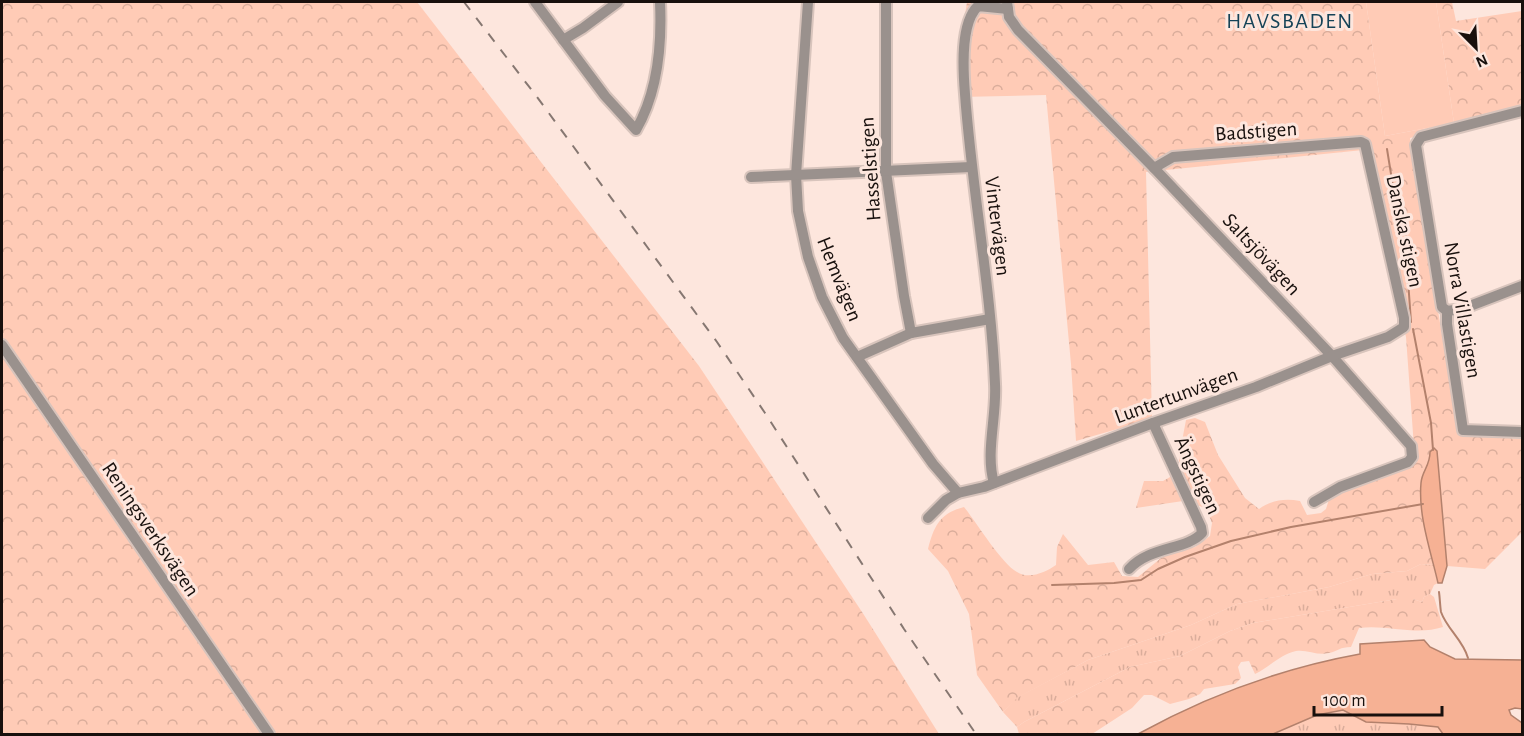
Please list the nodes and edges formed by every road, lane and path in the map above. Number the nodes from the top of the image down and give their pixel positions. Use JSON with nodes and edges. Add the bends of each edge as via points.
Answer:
{"nodes":[{"id":1,"x":535,"y":2,"type":"edge"},
{"id":2,"x":618,"y":2,"type":"edge"},
{"id":3,"x":660,"y":2,"type":"edge"},
{"id":4,"x":808,"y":2,"type":"edge"},
{"id":5,"x":886,"y":2,"type":"edge"},
{"id":6,"x":1008,"y":5,"type":"edge"},
{"id":7,"x":563,"y":40,"type":"junction"},
{"id":8,"x":1522,"y":111,"type":"edge"},
{"id":9,"x":1365,"y":144,"type":"joint"},
{"id":10,"x":971,"y":167,"type":"junction"},
{"id":11,"x":1154,"y":168,"type":"junction"},
{"id":12,"x":886,"y":172,"type":"junction"},
{"id":13,"x":796,"y":175,"type":"junction"},
{"id":14,"x":751,"y":177,"type":"dead end"},
{"id":15,"x":1522,"y":286,"type":"edge"},
{"id":16,"x":1447,"y":311,"type":"junction"},
{"id":17,"x":990,"y":319,"type":"junction"},
{"id":18,"x":1404,"y":327,"type":"joint"},
{"id":19,"x":911,"y":333,"type":"junction"},
{"id":20,"x":2,"y":345,"type":"edge"},
{"id":21,"x":1332,"y":356,"type":"junction"},
{"id":22,"x":856,"y":357,"type":"junction"},
{"id":23,"x":1153,"y":423,"type":"junction"},
{"id":24,"x":1522,"y":432,"type":"edge"},
{"id":25,"x":994,"y":483,"type":"junction"},
{"id":26,"x":958,"y":493,"type":"junction"},
{"id":27,"x":1314,"y":502,"type":"dead end"},
{"id":28,"x":928,"y":518,"type":"dead end"},
{"id":29,"x":1129,"y":569,"type":"dead end"},
{"id":30,"x":269,"y":735,"type":"edge"}],
"edges":[{"from":1,"to":7,"type":"street"},
{"from":2,"to":7,"type":"street"},
{"from":3,"to":7,"type":"street","via":[[656,72],[650,101],[636,130]]},
{"from":4,"to":13,"type":"street","name":"Hemvägen"},
{"from":5,"to":12,"type":"street","name":"Hasselstigen"},
{"from":6,"to":10,"type":"street","name":"Vintervägen","via":[[978,6],[971,12],[967,25],[964,76]]},
{"from":6,"to":11,"type":"street","name":"Saltsjövägen","via":[[1018,30]]},
{"from":8,"to":16,"type":"street","name":"Norra Villastigen","via":[[1421,137],[1416,145],[1440,301]]},
{"from":9,"to":11,"type":"street","name":"Badstigen","via":[[1173,157]]},
{"from":9,"to":18,"type":"street","name":"Danska stigen"},
{"from":10,"to":12,"type":"street"},
{"from":10,"to":17,"type":"street","name":"Vintervägen"},
{"from":11,"to":21,"type":"street","name":"Saltsjövägen"},
{"from":12,"to":13,"type":"street"},
{"from":12,"to":19,"type":"street","name":"Hasselstigen"},
{"from":13,"to":14,"type":"street"},
{"from":13,"to":22,"type":"street","name":"Hemvägen","via":[[798,211],[808,257],[832,320]]},
{"from":15,"to":16,"type":"street"},
{"from":16,"to":24,"type":"street","name":"Norra Villastigen","via":[[1463,430]]},
{"from":17,"to":19,"type":"street"},
{"from":17,"to":25,"type":"street","name":"Vintervägen","via":[[996,415],[991,457]]},
{"from":18,"to":21,"type":"street","name":"Luntertunvägen","via":[[1388,337]]},
{"from":19,"to":22,"type":"street"},
{"from":20,"to":30,"type":"street","name":"Reningsverksvägen"},
{"from":21,"to":23,"type":"street","name":"Luntertunvägen"},
{"from":21,"to":27,"type":"street","name":"Saltsjövägen","via":[[1413,450],[1408,462]]},
{"from":22,"to":26,"type":"street","name":"Hemvägen"},
{"from":23,"to":25,"type":"street","name":"Luntertunvägen"},
{"from":23,"to":29,"type":"street","name":"Ängstigen","via":[[1202,534],[1137,560]]},
{"from":25,"to":26,"type":"street","name":"Luntertunvägen"},
{"from":26,"to":28,"type":"street"}]}
